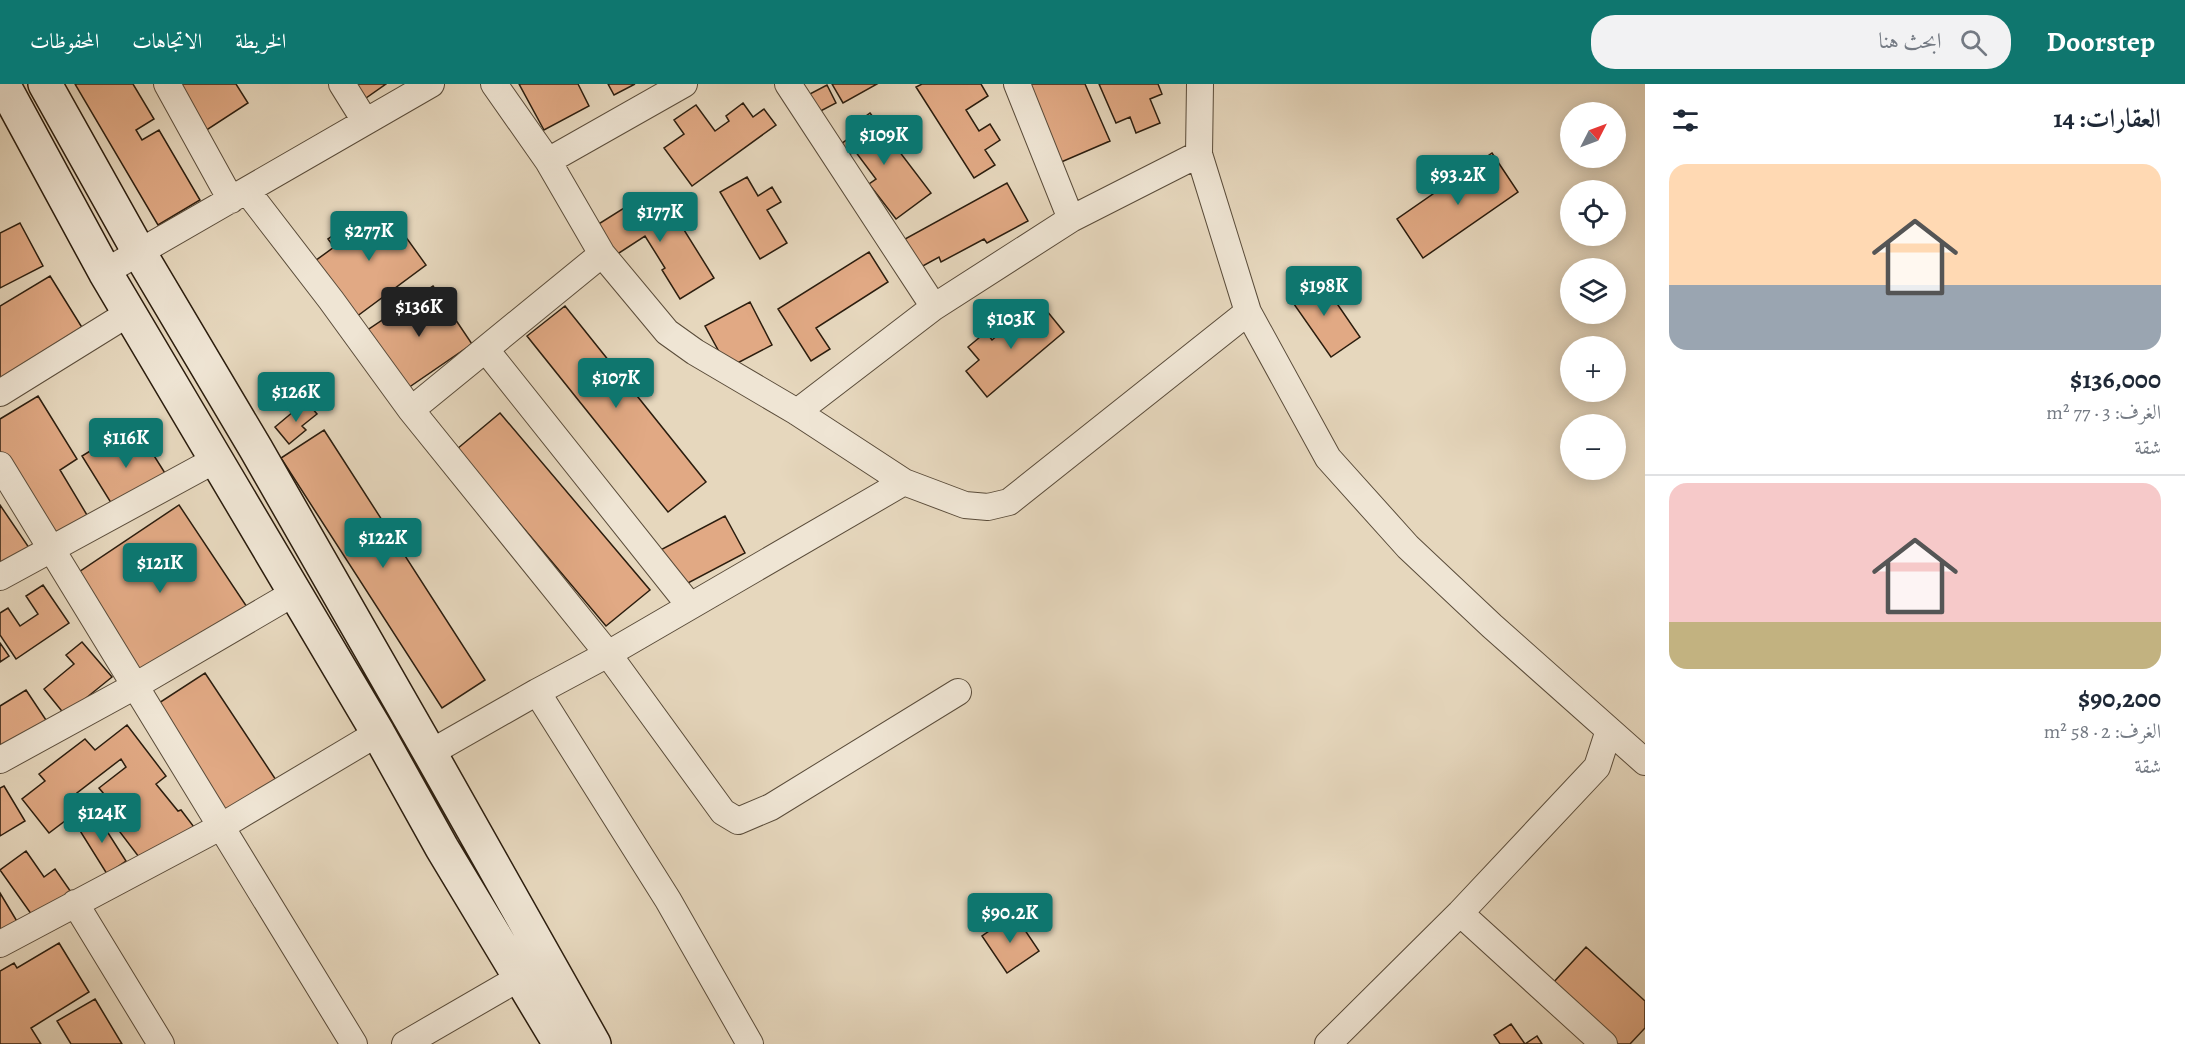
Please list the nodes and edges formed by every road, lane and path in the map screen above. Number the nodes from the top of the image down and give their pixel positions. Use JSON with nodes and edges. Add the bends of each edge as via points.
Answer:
{"nodes":[{"id":1,"x":3,"y":84,"type":"edge"},
{"id":2,"x":45,"y":84,"type":"edge"},
{"id":3,"x":167,"y":84,"type":"edge"},
{"id":4,"x":342,"y":84,"type":"edge"},
{"id":5,"x":431,"y":84,"type":"edge"},
{"id":6,"x":494,"y":84,"type":"edge"},
{"id":7,"x":684,"y":84,"type":"edge"},
{"id":8,"x":788,"y":84,"type":"edge"},
{"id":9,"x":1017,"y":84,"type":"edge"},
{"id":10,"x":1200,"y":84,"type":"edge"},
{"id":11,"x":364,"y":121,"type":"junction"},
{"id":12,"x":1198,"y":154,"type":"junction"},
{"id":13,"x":548,"y":161,"type":"junction"},
{"id":14,"x":239,"y":195,"type":"junction"},
{"id":15,"x":1071,"y":219,"type":"junction"},
{"id":16,"x":139,"y":252,"type":"junction"},
{"id":17,"x":602,"y":254,"type":"junction"},
{"id":18,"x":105,"y":272,"type":"junction"},
{"id":19,"x":934,"y":307,"type":"junction"},
{"id":20,"x":1248,"y":312,"type":"junction"},
{"id":21,"x":129,"y":313,"type":"junction"},
{"id":22,"x":486,"y":350,"type":"junction"},
{"id":23,"x":0,"y":393,"type":"edge"},
{"id":24,"x":411,"y":410,"type":"junction"},
{"id":25,"x":797,"y":412,"type":"junction"},
{"id":26,"x":215,"y":460,"type":"junction"},
{"id":27,"x":0,"y":465,"type":"edge"},
{"id":28,"x":904,"y":482,"type":"junction"},
{"id":29,"x":50,"y":549,"type":"junction"},
{"id":30,"x":0,"y":577,"type":"edge"},
{"id":31,"x":294,"y":593,"type":"junction"},
{"id":32,"x":690,"y":606,"type":"junction"},
{"id":33,"x":608,"y":654,"type":"junction"},
{"id":34,"x":135,"y":686,"type":"junction"},
{"id":35,"x":537,"y":692,"type":"junction"},
{"id":36,"x":958,"y":692,"type":"dead end"},
{"id":37,"x":1609,"y":729,"type":"junction"},
{"id":38,"x":378,"y":733,"type":"junction"},
{"id":39,"x":430,"y":753,"type":"junction"},
{"id":40,"x":1640,"y":758,"type":"edge"},
{"id":41,"x":0,"y":760,"type":"edge"},
{"id":42,"x":1597,"y":767,"type":"junction"},
{"id":43,"x":222,"y":826,"type":"junction"},
{"id":44,"x":75,"y":903,"type":"junction"},
{"id":45,"x":1460,"y":913,"type":"junction"},
{"id":46,"x":0,"y":944,"type":"edge"},
{"id":47,"x":519,"y":978,"type":"junction"},
{"id":48,"x":748,"y":1043,"type":"edge"},
{"id":49,"x":161,"y":1044,"type":"edge"},
{"id":50,"x":354,"y":1044,"type":"edge"},
{"id":51,"x":405,"y":1044,"type":"edge"},
{"id":52,"x":560,"y":1044,"type":"edge"},
{"id":53,"x":594,"y":1044,"type":"edge"},
{"id":54,"x":1328,"y":1044,"type":"edge"},
{"id":55,"x":1604,"y":1044,"type":"edge"}],
"edges":[{"from":1,"to":18,"type":"main road"},
{"from":2,"to":16,"type":"main road"},
{"from":3,"to":14,"type":"street"},
{"from":4,"to":11,"type":"street"},
{"from":5,"to":11,"type":"street"},
{"from":6,"to":13,"type":"street"},
{"from":7,"to":13,"type":"street"},
{"from":8,"to":19,"type":"street"},
{"from":9,"to":15,"type":"street"},
{"from":10,"to":12,"type":"street"},
{"from":11,"to":14,"type":"street"},
{"from":12,"to":15,"type":"street"},
{"from":12,"to":20,"type":"street"},
{"from":13,"to":17,"type":"street"},
{"from":14,"to":16,"type":"street"},
{"from":14,"to":24,"type":"street","via":[[332,300]]},
{"from":15,"to":19,"type":"street"},
{"from":16,"to":18,"type":"street"},
{"from":16,"to":39,"type":"main road"},
{"from":17,"to":22,"type":"street"},
{"from":17,"to":25,"type":"street","via":[[667,332]]},
{"from":18,"to":21,"type":"main road"},
{"from":19,"to":25,"type":"street"},
{"from":20,"to":28,"type":"street","via":[[1009,502],[988,507],[965,505]]},
{"from":20,"to":37,"type":"street","via":[[1328,458],[1416,555]]},
{"from":21,"to":23,"type":"street"},
{"from":21,"to":26,"type":"main road"},
{"from":22,"to":24,"type":"street"},
{"from":22,"to":32,"type":"street"},
{"from":24,"to":33,"type":"street"},
{"from":25,"to":28,"type":"street"},
{"from":26,"to":29,"type":"street"},
{"from":26,"to":31,"type":"main road"},
{"from":27,"to":29,"type":"street"},
{"from":28,"to":32,"type":"street"},
{"from":29,"to":30,"type":"street"},
{"from":29,"to":34,"type":"street"},
{"from":31,"to":34,"type":"street"},
{"from":31,"to":38,"type":"main road"},
{"from":32,"to":33,"type":"street"},
{"from":33,"to":35,"type":"street"},
{"from":33,"to":36,"type":"street","via":[[723,812],[738,821],[771,807]]},
{"from":34,"to":41,"type":"street"},
{"from":34,"to":43,"type":"street"},
{"from":35,"to":39,"type":"street"},
{"from":35,"to":48,"type":"street","via":[[668,900]]},
{"from":37,"to":40,"type":"street"},
{"from":37,"to":42,"type":"street"},
{"from":38,"to":43,"type":"street"},
{"from":38,"to":47,"type":"main road"},
{"from":39,"to":53,"type":"main road"},
{"from":40,"to":42,"type":"street"},
{"from":42,"to":45,"type":"street"},
{"from":43,"to":44,"type":"street"},
{"from":43,"to":50,"type":"street"},
{"from":44,"to":46,"type":"street"},
{"from":44,"to":49,"type":"street"},
{"from":45,"to":54,"type":"street"},
{"from":45,"to":55,"type":"street"},
{"from":47,"to":51,"type":"street"},
{"from":47,"to":52,"type":"main road"}]}
